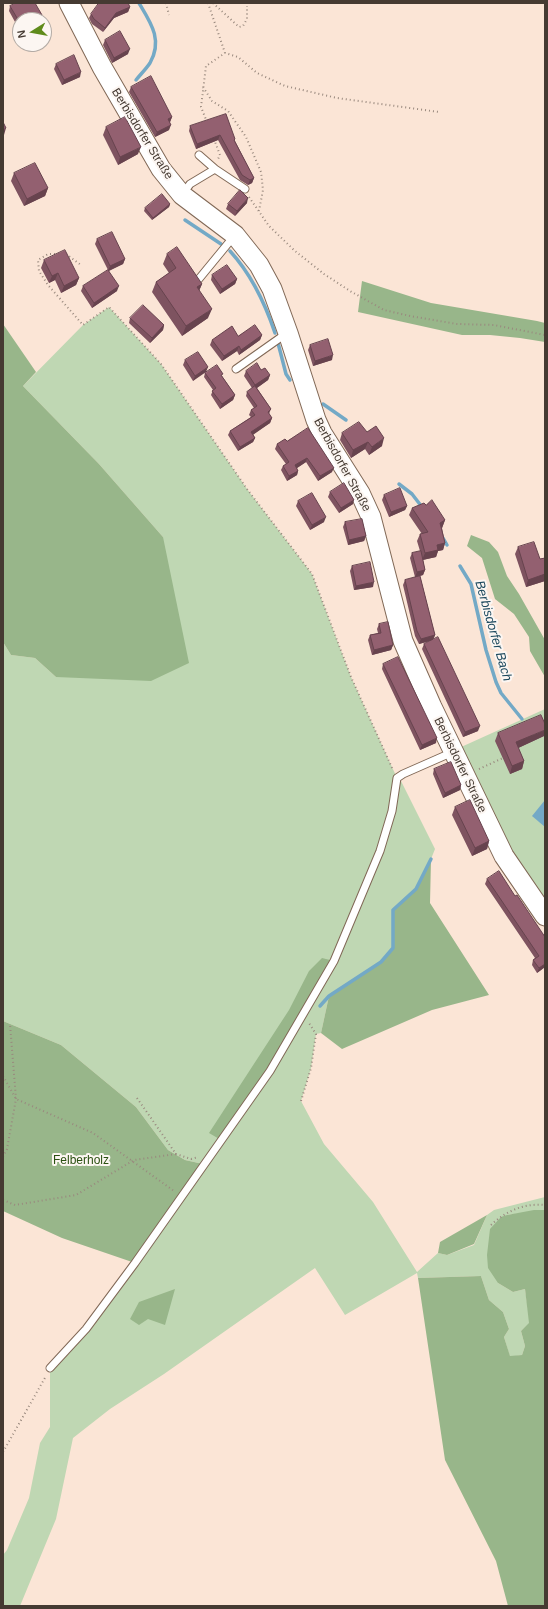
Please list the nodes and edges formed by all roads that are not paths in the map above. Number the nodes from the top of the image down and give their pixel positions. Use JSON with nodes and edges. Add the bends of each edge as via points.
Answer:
{"nodes":[{"id":1,"x":69,"y":3,"type":"edge"},
{"id":2,"x":199,"y":155,"type":"dead end"},
{"id":3,"x":215,"y":169,"type":"junction"},
{"id":4,"x":245,"y":189,"type":"road end"},
{"id":5,"x":182,"y":195,"type":"junction"},
{"id":6,"x":231,"y":240,"type":"junction"},
{"id":7,"x":198,"y":280,"type":"edge"},
{"id":8,"x":288,"y":333,"type":"junction"},
{"id":9,"x":236,"y":370,"type":"dead end"},
{"id":10,"x":454,"y":752,"type":"junction"},
{"id":11,"x":545,"y":916,"type":"edge"},
{"id":12,"x":50,"y":1368,"type":"road end"}],
"edges":[{"from":1,"to":5,"type":"street","name":"Berbisdorfer Straße","via":[[137,129],[161,169]]},
{"from":2,"to":3,"type":"lane"},
{"from":3,"to":4,"type":"lane"},
{"from":3,"to":5,"type":"lane","via":[[190,184]]},
{"from":5,"to":6,"type":"street","name":"Berbisdorfer Straße"},
{"from":6,"to":7,"type":"lane"},
{"from":6,"to":8,"type":"street","name":"Berbisdorfer Straße","via":[[259,265],[272,290]]},
{"from":8,"to":9,"type":"lane"},
{"from":8,"to":10,"type":"street","name":"Berbisdorfer Straße","via":[[316,420],[360,493],[370,517],[403,641]]},
{"from":10,"to":11,"type":"street","name":"Berbisdorfer Straße","via":[[504,856]]},
{"from":10,"to":12,"type":"lane","via":[[397,778],[392,811],[380,851],[334,961],[270,1071],[86,1329]]}]}
